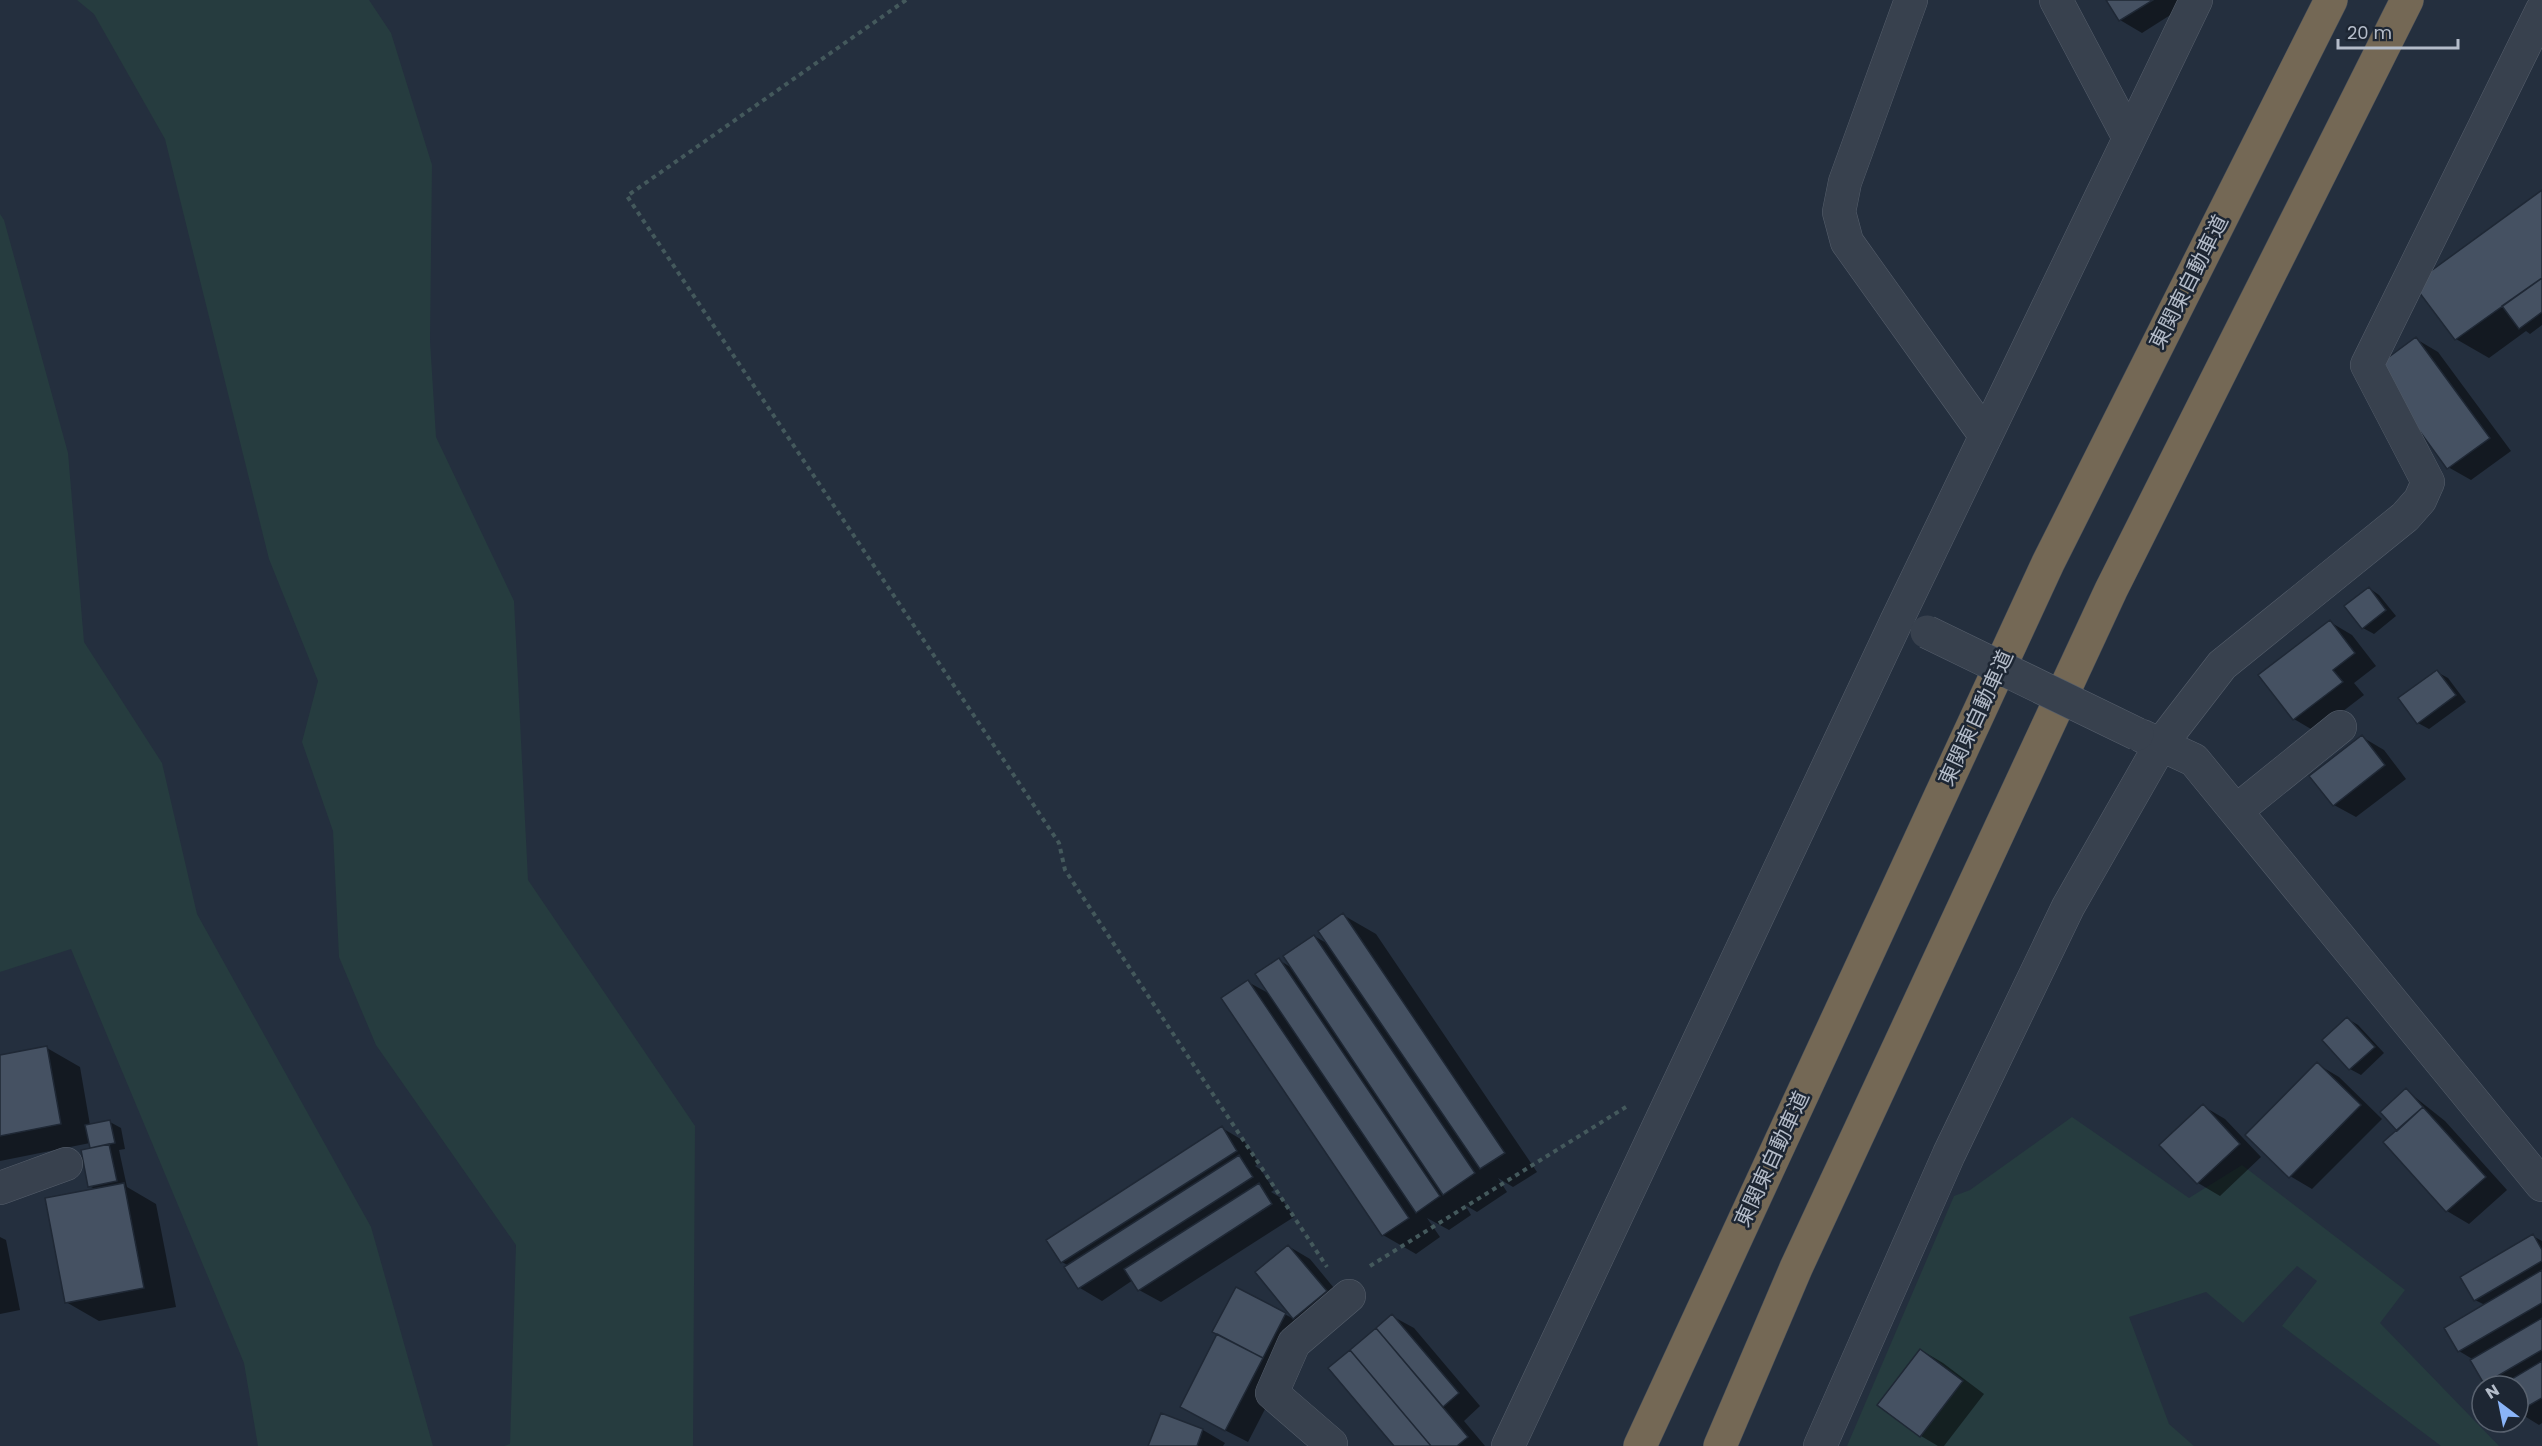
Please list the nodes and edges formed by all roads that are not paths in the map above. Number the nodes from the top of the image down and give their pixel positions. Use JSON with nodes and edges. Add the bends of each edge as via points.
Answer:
{"nodes":[{"id":1,"x":1911,"y":0,"type":"edge"},
{"id":2,"x":2056,"y":0,"type":"edge"},
{"id":3,"x":2196,"y":0,"type":"edge"},
{"id":4,"x":2331,"y":0,"type":"edge"},
{"id":5,"x":2407,"y":0,"type":"edge"},
{"id":6,"x":2542,"y":10,"type":"edge"},
{"id":7,"x":2128,"y":136,"type":"junction"},
{"id":8,"x":1985,"y":435,"type":"junction"},
{"id":9,"x":1896,"y":622,"type":"junction"},
{"id":10,"x":2340,"y":727,"type":"dead end"},
{"id":11,"x":2149,"y":739,"type":"junction"},
{"id":12,"x":2236,"y":812,"type":"junction"},
{"id":13,"x":66,"y":1164,"type":"dead end"},
{"id":14,"x":2542,"y":1185,"type":"edge"},
{"id":15,"x":0,"y":1188,"type":"edge"},
{"id":16,"x":1347,"y":1281,"type":"road end"},
{"id":17,"x":1329,"y":1446,"type":"edge"},
{"id":18,"x":1508,"y":1446,"type":"edge"},
{"id":19,"x":1640,"y":1446,"type":"edge"},
{"id":20,"x":1720,"y":1446,"type":"edge"},
{"id":21,"x":1820,"y":1446,"type":"edge"}],
"edges":[{"from":1,"to":8,"type":"street","via":[[1845,182],[1839,212],[1847,242]]},
{"from":2,"to":7,"type":"street"},
{"from":3,"to":7,"type":"street"},
{"from":4,"to":19,"type":"highway","name":"東関東自動車道","via":[[2048,563]]},
{"from":5,"to":20,"type":"highway","via":[[2111,590],[1796,1268]]},
{"from":6,"to":11,"type":"street","via":[[2367,365],[2428,482],[2420,500],[2405,517],[2222,665]]},
{"from":7,"to":8,"type":"street"},
{"from":8,"to":9,"type":"street"},
{"from":9,"to":11,"type":"street","bridge":true,"via":[[1927,632]]},
{"from":9,"to":18,"type":"street"},
{"from":10,"to":12,"type":"street"},
{"from":11,"to":12,"type":"street","via":[[2194,760]]},
{"from":11,"to":21,"type":"street","via":[[1949,1154]]},
{"from":12,"to":14,"type":"street"},
{"from":13,"to":15,"type":"street"},
{"from":16,"to":17,"type":"street","via":[[1294,1342],[1272,1393]]}]}
